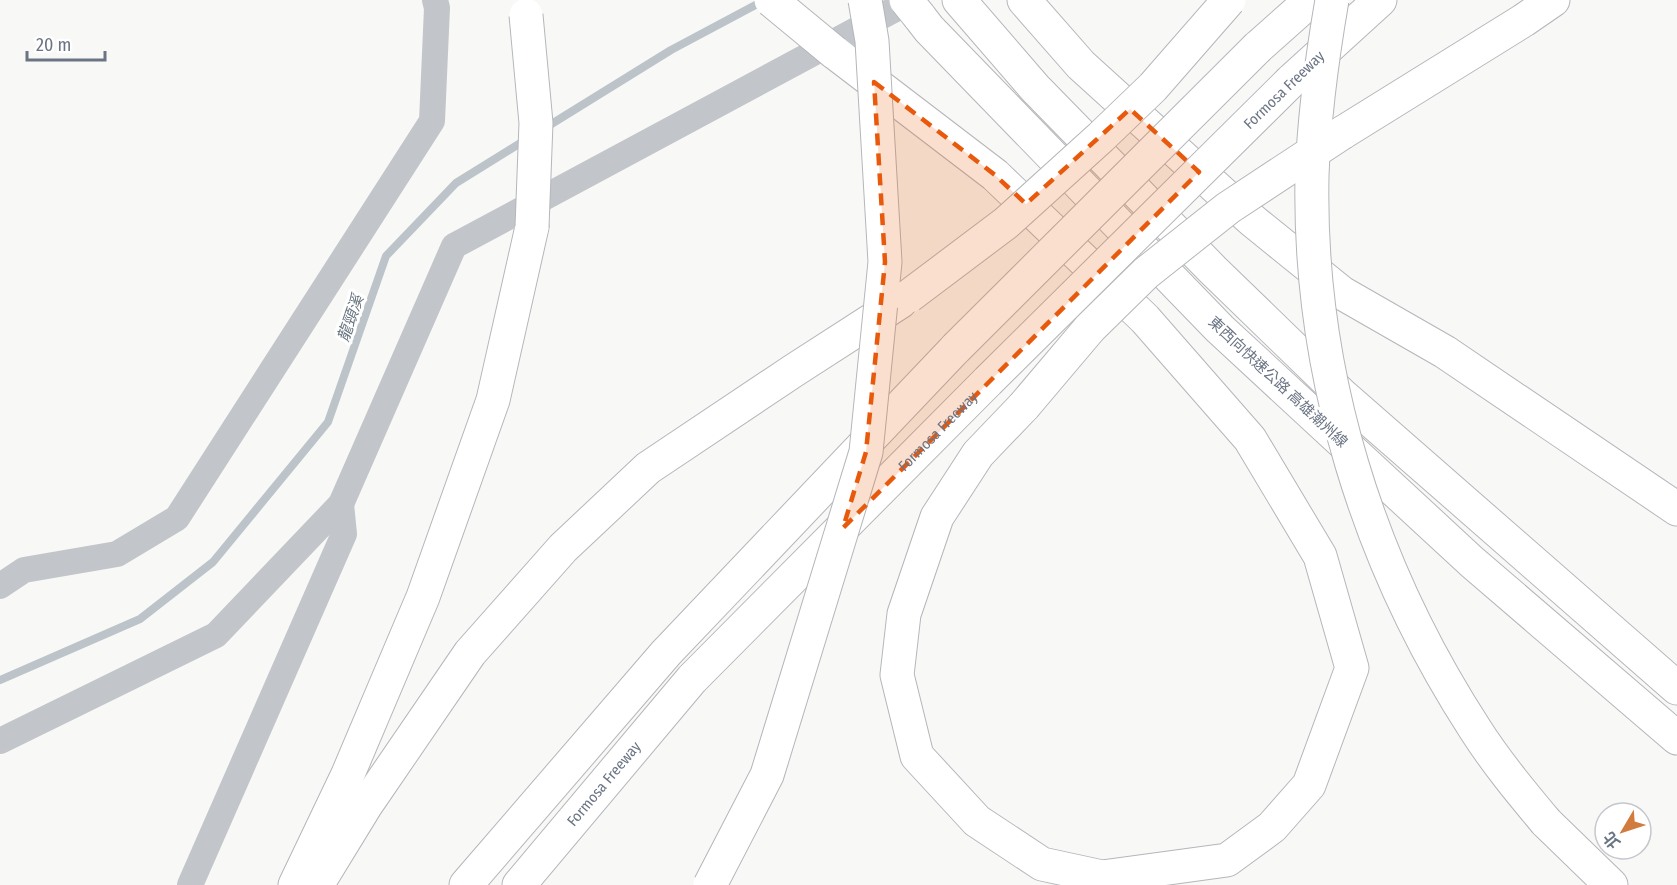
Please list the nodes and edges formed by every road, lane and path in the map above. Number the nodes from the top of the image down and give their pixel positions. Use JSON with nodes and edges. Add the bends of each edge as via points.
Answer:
{"nodes":[{"id":1,"x":435,"y":0,"type":"edge"},
{"id":2,"x":771,"y":0,"type":"edge"},
{"id":3,"x":865,"y":0,"type":"edge"},
{"id":4,"x":959,"y":0,"type":"edge"},
{"id":5,"x":1024,"y":0,"type":"edge"},
{"id":6,"x":1229,"y":0,"type":"edge"},
{"id":7,"x":1311,"y":0,"type":"edge"},
{"id":8,"x":1332,"y":0,"type":"edge"},
{"id":9,"x":1380,"y":0,"type":"edge"},
{"id":10,"x":1553,"y":0,"type":"edge"},
{"id":11,"x":912,"y":5,"type":"edge"},
{"id":12,"x":524,"y":7,"type":"edge"},
{"id":13,"x":341,"y":504,"type":"junction"},
{"id":14,"x":1677,"y":509,"type":"edge"},
{"id":15,"x":0,"y":586,"type":"edge"},
{"id":16,"x":1677,"y":688,"type":"edge"},
{"id":17,"x":1677,"y":738,"type":"edge"},
{"id":18,"x":0,"y":741,"type":"edge"},
{"id":19,"x":190,"y":885,"type":"edge"},
{"id":20,"x":295,"y":885,"type":"edge"},
{"id":21,"x":317,"y":885,"type":"edge"},
{"id":22,"x":466,"y":885,"type":"edge"},
{"id":23,"x":519,"y":885,"type":"edge"},
{"id":24,"x":710,"y":885,"type":"edge"},
{"id":25,"x":1611,"y":885,"type":"edge"}],
"edges":[{"from":1,"to":15,"type":"lane","via":[[432,121],[177,518],[117,554],[24,570]]},
{"from":2,"to":10,"type":"highway","bridge":true,"via":[[995,175],[1145,319],[1250,439],[1320,556],[1352,668],[1309,785],[1272,827],[1227,860],[1102,877],[1042,864],[977,821],[917,756],[897,675],[903,614],[937,518],[978,454],[1090,328],[1146,273],[1228,208]]},
{"from":3,"to":24,"type":"highway","bridge":true,"via":[[872,41],[885,262],[866,452],[767,776]]},
{"from":4,"to":16,"type":"highway","via":[[1035,88],[1343,396]]},
{"from":5,"to":14,"type":"highway","via":[[1081,65],[1253,222],[1342,293],[1445,352]]},
{"from":6,"to":21,"type":"highway","bridge":true,"via":[[1153,87],[1006,223],[909,296],[648,468],[563,548],[470,653],[366,805]]},
{"from":7,"to":22,"type":"highway","bridge":true,"via":[[1258,47],[957,348],[666,653]]},
{"from":8,"to":25,"type":"highway","bridge":true,"via":[[1316,117],[1313,235],[1326,353],[1343,434],[1370,523],[1417,630],[1476,730],[1546,822]]},
{"from":9,"to":23,"type":"highway","name":"Formosa Freeway","bridge":true,"via":[[1291,81],[692,679]]},
{"from":11,"to":13,"type":"lane","via":[[454,246]]},
{"from":11,"to":17,"type":"highway","name":"東西向快速公路 高雄潮州線","via":[[954,55],[1220,329],[1472,562]]},
{"from":12,"to":20,"type":"highway","bridge":true,"via":[[536,123],[532,227],[493,400],[423,597],[348,774]]},
{"from":13,"to":18,"type":"lane","via":[[216,635]]},
{"from":13,"to":19,"type":"lane","via":[[344,534]]}]}
